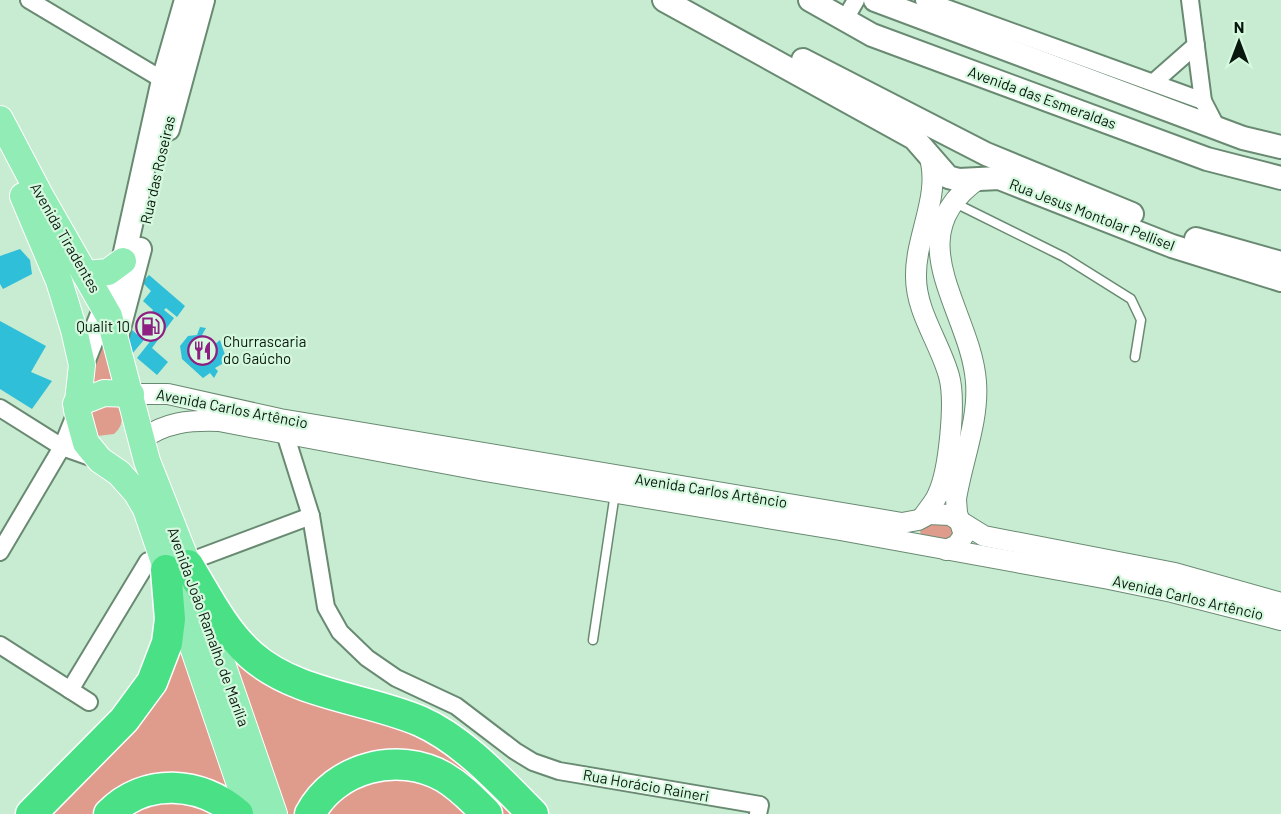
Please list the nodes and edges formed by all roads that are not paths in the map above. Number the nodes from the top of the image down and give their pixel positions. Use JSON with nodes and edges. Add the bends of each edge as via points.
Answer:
{"nodes":[{"id":1,"x":29,"y":0,"type":"edge"},
{"id":2,"x":186,"y":0,"type":"edge"},
{"id":3,"x":203,"y":0,"type":"edge"},
{"id":4,"x":664,"y":0,"type":"edge"},
{"id":5,"x":691,"y":0,"type":"edge"},
{"id":6,"x":810,"y":0,"type":"edge"},
{"id":7,"x":856,"y":0,"type":"edge"},
{"id":8,"x":875,"y":0,"type":"edge"},
{"id":9,"x":924,"y":0,"type":"edge"},
{"id":10,"x":1190,"y":0,"type":"edge"},
{"id":11,"x":844,"y":21,"type":"junction"},
{"id":12,"x":1196,"y":45,"type":"junction"},
{"id":13,"x":1154,"y":82,"type":"junction"},
{"id":14,"x":170,"y":83,"type":"junction"},
{"id":15,"x":1203,"y":101,"type":"junction"},
{"id":16,"x":0,"y":119,"type":"edge"},
{"id":17,"x":1218,"y":128,"type":"junction"},
{"id":18,"x":944,"y":134,"type":"junction"},
{"id":19,"x":1281,"y":147,"type":"edge"},
{"id":20,"x":0,"y":153,"type":"edge"},
{"id":21,"x":986,"y":154,"type":"junction"},
{"id":22,"x":930,"y":155,"type":"junction"},
{"id":23,"x":980,"y":178,"type":"junction"},
{"id":24,"x":1281,"y":178,"type":"edge"},
{"id":25,"x":952,"y":201,"type":"junction"},
{"id":26,"x":123,"y":261,"type":"junction"},
{"id":27,"x":1281,"y":263,"type":"edge"},
{"id":28,"x":85,"y":274,"type":"junction"},
{"id":29,"x":1281,"y":280,"type":"edge"},
{"id":30,"x":105,"y":305,"type":"junction"},
{"id":31,"x":116,"y":340,"type":"junction"},
{"id":32,"x":1136,"y":357,"type":"dead end"},
{"id":33,"x":82,"y":365,"type":"junction"},
{"id":34,"x":131,"y":394,"type":"junction"},
{"id":35,"x":77,"y":407,"type":"junction"},
{"id":36,"x":0,"y":408,"type":"edge"},
{"id":37,"x":283,"y":427,"type":"junction"},
{"id":38,"x":141,"y":440,"type":"junction"},
{"id":39,"x":62,"y":447,"type":"junction"},
{"id":40,"x":100,"y":460,"type":"junction"},
{"id":41,"x":487,"y":463,"type":"junction"},
{"id":42,"x":615,"y":492,"type":"junction"},
{"id":43,"x":311,"y":516,"type":"junction"},
{"id":44,"x":920,"y":518,"type":"junction"},
{"id":45,"x":958,"y":519,"type":"junction"},
{"id":46,"x":938,"y":549,"type":"junction"},
{"id":47,"x":0,"y":552,"type":"edge"},
{"id":48,"x":174,"y":564,"type":"junction"},
{"id":49,"x":1110,"y":570,"type":"junction"},
{"id":50,"x":1281,"y":603,"type":"edge"},
{"id":51,"x":1281,"y":620,"type":"edge"},
{"id":52,"x":593,"y":640,"type":"dead end"},
{"id":53,"x":0,"y":645,"type":"edge"},
{"id":54,"x":70,"y":690,"type":"junction"},
{"id":55,"x":89,"y":702,"type":"dead end"},
{"id":56,"x":31,"y":814,"type":"edge"},
{"id":57,"x":109,"y":814,"type":"edge"},
{"id":58,"x":238,"y":814,"type":"edge"},
{"id":59,"x":250,"y":814,"type":"edge"},
{"id":60,"x":274,"y":814,"type":"edge"},
{"id":61,"x":310,"y":814,"type":"edge"},
{"id":62,"x":486,"y":814,"type":"edge"},
{"id":63,"x":533,"y":814,"type":"edge"},
{"id":64,"x":758,"y":814,"type":"edge"}],
"edges":[{"from":1,"to":14,"type":"street"},
{"from":2,"to":14,"type":"main road","name":"Rua das Roseiras"},
{"from":3,"to":14,"type":"main road","name":"Rua das Roseiras"},
{"from":4,"to":22,"type":"main road","name":"Rua Jesus Montolar Pellisel","via":[[914,138]]},
{"from":5,"to":18,"type":"main road","name":"Rua Jesus Montolar Pellisel"},
{"from":6,"to":11,"type":"main road","name":"Avenida das Esmeraldas"},
{"from":7,"to":11,"type":"street"},
{"from":8,"to":17,"type":"main road"},
{"from":9,"to":13,"type":"street"},
{"from":10,"to":12,"type":"street"},
{"from":11,"to":24,"type":"main road","name":"Avenida das Esmeraldas","via":[[872,35],[1206,159]]},
{"from":12,"to":13,"type":"street"},
{"from":12,"to":15,"type":"street"},
{"from":13,"to":15,"type":"street"},
{"from":14,"to":26,"type":"main road","name":"Rua das Roseiras"},
{"from":14,"to":31,"type":"main road","name":"Rua das Roseiras","via":[[132,283]]},
{"from":15,"to":17,"type":"street"},
{"from":16,"to":28,"type":"main road","name":"Avenida Tiradentes"},
{"from":17,"to":19,"type":"main road"},
{"from":18,"to":21,"type":"main road","name":"Rua Jesus Montolar Pellisel"},
{"from":18,"to":22,"type":"main road","via":[[936,137]]},
{"from":20,"to":33,"type":"main road","name":"Avenida Tiradentes","via":[[29,206],[59,281]]},
{"from":21,"to":23,"type":"main road","via":[[986,167]]},
{"from":21,"to":27,"type":"main road","name":"Rua Jesus Montolar Pellisel","via":[[1179,234]]},
{"from":22,"to":23,"type":"main road","name":"Rua Jesus Montolar Pellisel","via":[[948,177]]},
{"from":22,"to":44,"type":"street","via":[[933,179],[915,280],[949,377],[953,419],[939,492]]},
{"from":23,"to":25,"type":"street"},
{"from":23,"to":29,"type":"main road","name":"Rua Jesus Montolar Pellisel","via":[[999,178],[1172,246]]},
{"from":25,"to":32,"type":"lane","via":[[1064,257],[1131,299],[1141,320]]},
{"from":25,"to":45,"type":"street","via":[[945,220],[940,260],[974,363],[976,383],[975,408],[956,499]]},
{"from":26,"to":28,"type":"main road","via":[[108,272]]},
{"from":26,"to":30,"type":"main road","name":"Rua das Roseiras"},
{"from":28,"to":30,"type":"main road","name":"Avenida Tiradentes"},
{"from":30,"to":31,"type":"main road","name":"Avenida Tiradentes"},
{"from":30,"to":33,"type":"main road","name":"Rua das Roseiras"},
{"from":31,"to":34,"type":"main road","name":"Avenida Tiradentes"},
{"from":33,"to":35,"type":"main road"},
{"from":34,"to":35,"type":"main road","via":[[104,393]]},
{"from":34,"to":37,"type":"street","name":"Avenida Carlos Artêncio","via":[[168,394]]},
{"from":34,"to":38,"type":"main road"},
{"from":35,"to":39,"type":"street"},
{"from":35,"to":40,"type":"main road","via":[[86,443]]},
{"from":36,"to":39,"type":"street"},
{"from":37,"to":38,"type":"street","name":"Avenida Carlos Artêncio","via":[[193,420],[156,429]]},
{"from":37,"to":41,"type":"street","name":"Avenida Carlos Artêncio"},
{"from":37,"to":43,"type":"street"},
{"from":38,"to":40,"type":"main road"},
{"from":38,"to":48,"type":"main road","name":"Avenida João Ramalho de Marília"},
{"from":39,"to":40,"type":"street"},
{"from":39,"to":47,"type":"street"},
{"from":40,"to":48,"type":"main road","name":"Avenida João Ramalho de Marília","via":[[136,492]]},
{"from":41,"to":42,"type":"street","name":"Avenida Carlos Artêncio"},
{"from":41,"to":44,"type":"street","name":"Avenida Carlos Artêncio","via":[[902,523]]},
{"from":42,"to":46,"type":"street","name":"Avenida Carlos Artêncio"},
{"from":42,"to":52,"type":"lane"},
{"from":43,"to":48,"type":"street"},
{"from":43,"to":64,"type":"street","name":"Rua Horácio Raineri","via":[[326,607],[340,632],[396,678],[456,706],[533,762],[559,771],[760,805]]},
{"from":44,"to":45,"type":"street","name":"Avenida Carlos Artêncio","via":[[940,514]]},
{"from":44,"to":46,"type":"street","via":[[917,535]]},
{"from":45,"to":46,"type":"street","via":[[964,529],[963,540]]},
{"from":45,"to":49,"type":"street","name":"Avenida Carlos Artêncio","via":[[984,536]]},
{"from":46,"to":49,"type":"street","name":"Avenida Carlos Artêncio"},
{"from":48,"to":54,"type":"street"},
{"from":48,"to":56,"type":"highway","via":[[169,627],[152,682],[124,720]]},
{"from":48,"to":59,"type":"main road","name":"Avenida João Ramalho de Marília"},
{"from":48,"to":60,"type":"main road","name":"Avenida João Ramalho de Marília"},
{"from":48,"to":63,"type":"highway","via":[[252,656],[315,688],[423,723],[468,754]]},
{"from":49,"to":50,"type":"street","name":"Avenida Carlos Artêncio","via":[[1175,573]]},
{"from":49,"to":51,"type":"street","name":"Avenida Carlos Artêncio","via":[[1172,592]]},
{"from":53,"to":54,"type":"street"},
{"from":54,"to":55,"type":"street"},
{"from":57,"to":58,"type":"highway","via":[[129,798],[169,787],[210,796]]},
{"from":61,"to":62,"type":"highway","via":[[334,784],[367,768],[387,765],[410,766],[444,777]]}]}
